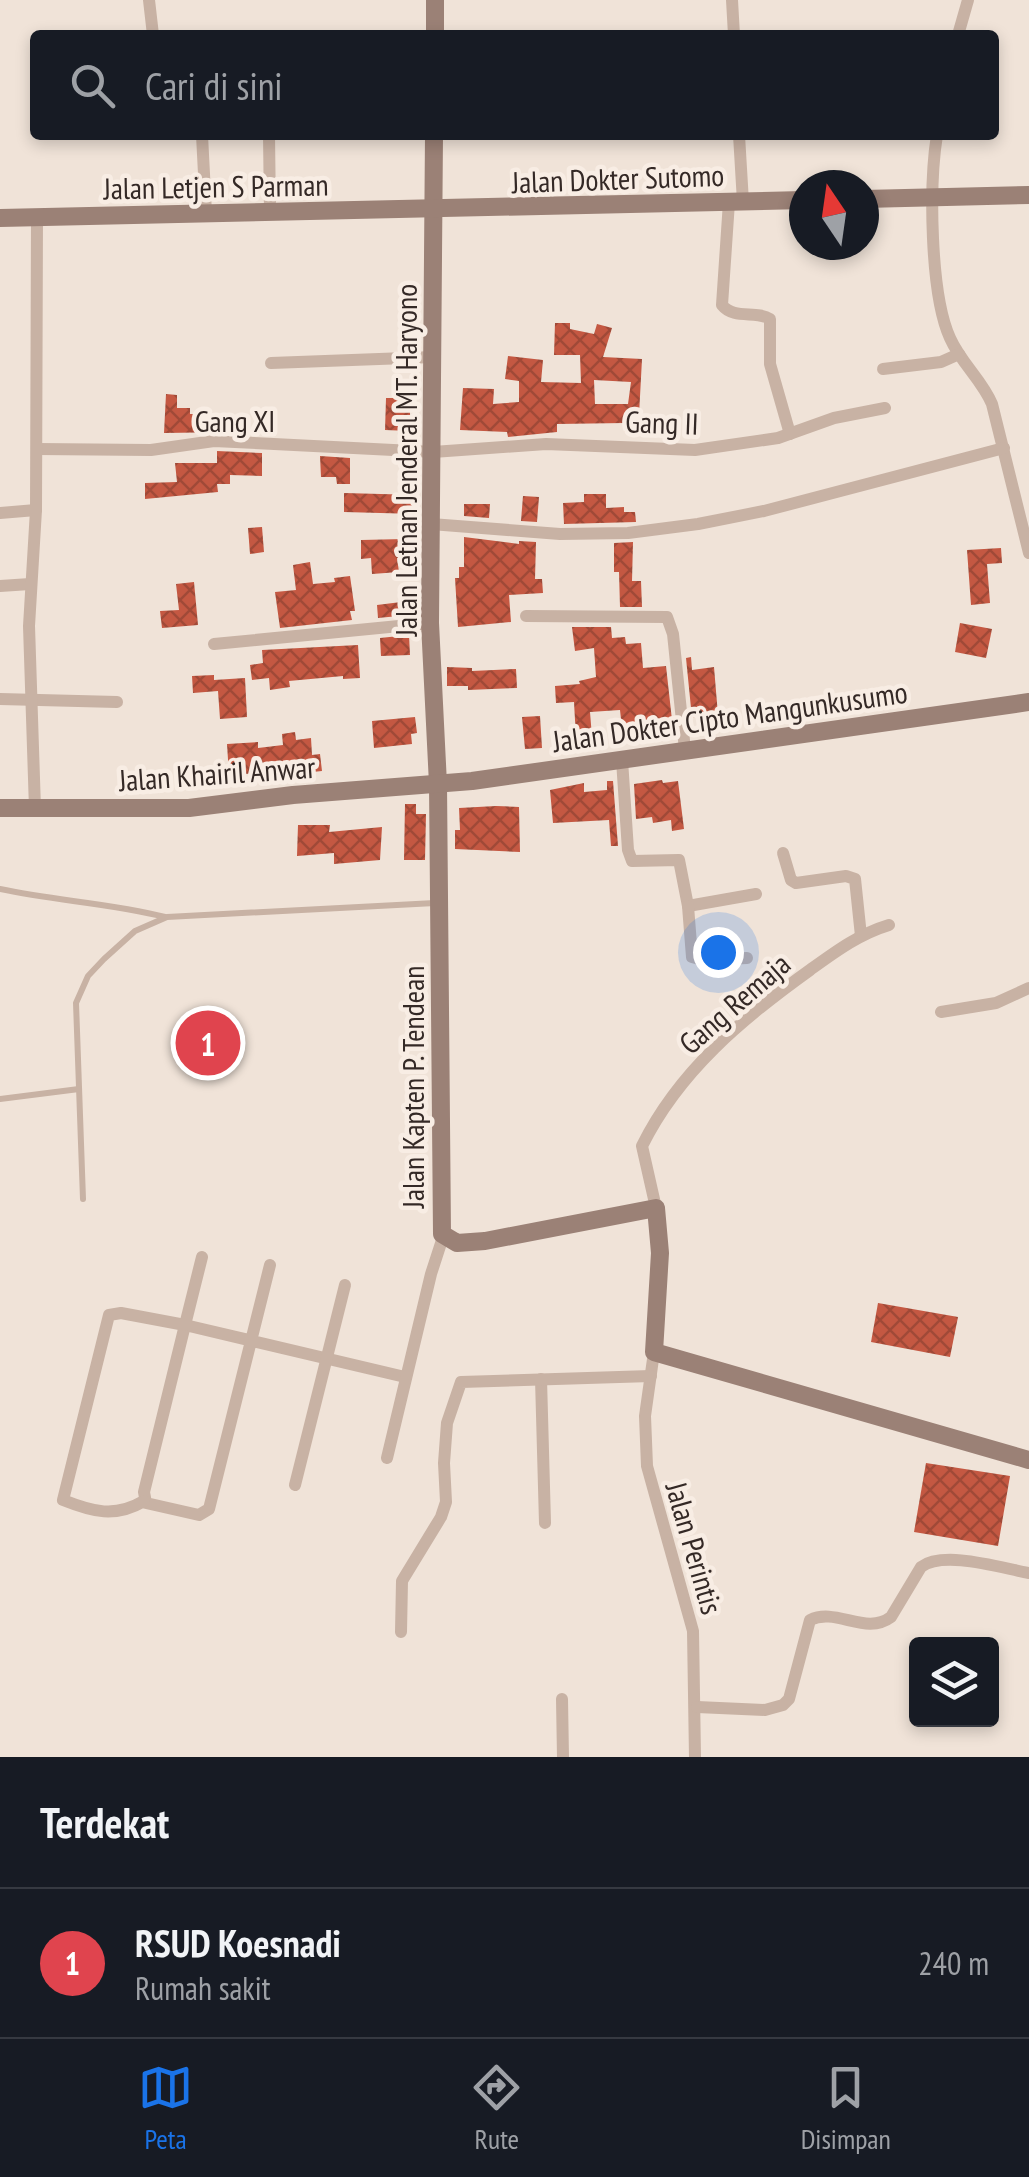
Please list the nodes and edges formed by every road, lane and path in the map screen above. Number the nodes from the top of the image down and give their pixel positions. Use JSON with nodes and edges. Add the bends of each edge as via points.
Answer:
{"nodes":[{"id":1,"x":150,"y":0,"type":"edge"},
{"id":2,"x":435,"y":0,"type":"edge"},
{"id":3,"x":732,"y":0,"type":"edge"},
{"id":4,"x":968,"y":0,"type":"edge"},
{"id":5,"x":153,"y":30,"type":"edge"},
{"id":6,"x":435,"y":30,"type":"edge"},
{"id":7,"x":734,"y":30,"type":"edge"},
{"id":8,"x":959,"y":30,"type":"edge"},
{"id":9,"x":202,"y":140,"type":"edge"},
{"id":10,"x":269,"y":140,"type":"edge"},
{"id":11,"x":434,"y":140,"type":"edge"},
{"id":12,"x":739,"y":140,"type":"edge"},
{"id":13,"x":937,"y":140,"type":"edge"},
{"id":14,"x":1029,"y":195,"type":"edge"},
{"id":15,"x":933,"y":198,"type":"junction"},
{"id":16,"x":879,"y":199,"type":"edge"},
{"id":17,"x":789,"y":200,"type":"edge"},
{"id":18,"x":736,"y":202,"type":"junction"},
{"id":19,"x":434,"y":210,"type":"junction"},
{"id":20,"x":270,"y":212,"type":"junction"},
{"id":21,"x":206,"y":213,"type":"junction"},
{"id":22,"x":37,"y":217,"type":"junction"},
{"id":23,"x":0,"y":218,"type":"edge"},
{"id":24,"x":959,"y":354,"type":"junction"},
{"id":25,"x":433,"y":357,"type":"junction"},
{"id":26,"x":271,"y":363,"type":"dead end"},
{"id":27,"x":883,"y":370,"type":"dead end"},
{"id":28,"x":885,"y":408,"type":"dead end"},
{"id":29,"x":790,"y":434,"type":"junction"},
{"id":30,"x":1004,"y":448,"type":"junction"},
{"id":31,"x":37,"y":449,"type":"junction"},
{"id":32,"x":433,"y":452,"type":"junction"},
{"id":33,"x":36,"y":510,"type":"junction"},
{"id":34,"x":0,"y":512,"type":"edge"},
{"id":35,"x":430,"y":524,"type":"junction"},
{"id":36,"x":1029,"y":553,"type":"edge"},
{"id":37,"x":30,"y":584,"type":"junction"},
{"id":38,"x":0,"y":586,"type":"edge"},
{"id":39,"x":526,"y":616,"type":"dead end"},
{"id":40,"x":430,"y":623,"type":"junction"},
{"id":41,"x":214,"y":644,"type":"dead end"},
{"id":42,"x":0,"y":699,"type":"edge"},
{"id":43,"x":34,"y":702,"type":"junction"},
{"id":44,"x":117,"y":702,"type":"dead end"},
{"id":45,"x":1029,"y":702,"type":"edge"},
{"id":46,"x":685,"y":750,"type":"junction"},
{"id":47,"x":622,"y":760,"type":"junction"},
{"id":48,"x":438,"y":784,"type":"junction"},
{"id":49,"x":0,"y":808,"type":"edge"},
{"id":50,"x":35,"y":809,"type":"junction"},
{"id":51,"x":783,"y":853,"type":"dead end"},
{"id":52,"x":0,"y":888,"type":"edge"},
{"id":53,"x":756,"y":894,"type":"dead end"},
{"id":54,"x":439,"y":903,"type":"junction"},
{"id":55,"x":688,"y":906,"type":"junction"},
{"id":56,"x":166,"y":917,"type":"junction"},
{"id":57,"x":889,"y":924,"type":"dead end"},
{"id":58,"x":861,"y":936,"type":"junction"},
{"id":59,"x":747,"y":958,"type":"dead end"},
{"id":60,"x":1029,"y":988,"type":"edge"},
{"id":61,"x":941,"y":1012,"type":"dead end"},
{"id":62,"x":79,"y":1089,"type":"junction"},
{"id":63,"x":0,"y":1099,"type":"edge"},
{"id":64,"x":83,"y":1198,"type":"dead end"},
{"id":65,"x":656,"y":1208,"type":"junction"},
{"id":66,"x":441,"y":1244,"type":"junction"},
{"id":67,"x":202,"y":1256,"type":"dead end"},
{"id":68,"x":270,"y":1264,"type":"dead end"},
{"id":69,"x":345,"y":1284,"type":"dead end"},
{"id":70,"x":185,"y":1325,"type":"junction"},
{"id":71,"x":252,"y":1340,"type":"junction"},
{"id":72,"x":654,"y":1352,"type":"junction"},
{"id":73,"x":328,"y":1358,"type":"junction"},
{"id":74,"x":651,"y":1376,"type":"junction"},
{"id":75,"x":405,"y":1377,"type":"junction"},
{"id":76,"x":541,"y":1380,"type":"junction"},
{"id":77,"x":387,"y":1458,"type":"dead end"},
{"id":78,"x":1029,"y":1460,"type":"edge"},
{"id":79,"x":295,"y":1485,"type":"dead end"},
{"id":80,"x":144,"y":1502,"type":"junction"},
{"id":81,"x":544,"y":1523,"type":"dead end"},
{"id":82,"x":1029,"y":1573,"type":"edge"},
{"id":83,"x":401,"y":1632,"type":"dead end"},
{"id":84,"x":562,"y":1699,"type":"dead end"},
{"id":85,"x":697,"y":1707,"type":"junction"},
{"id":86,"x":563,"y":1757,"type":"edge"},
{"id":87,"x":695,"y":1757,"type":"edge"}],
"edges":[{"from":1,"to":5,"type":"street"},
{"from":2,"to":6,"type":"street"},
{"from":3,"to":7,"type":"street"},
{"from":4,"to":8,"type":"street"},
{"from":9,"to":21,"type":"street"},
{"from":10,"to":20,"type":"street"},
{"from":11,"to":19,"type":"street","name":"Jalan Letnan Jenderal MT. Haryono"},
{"from":12,"to":18,"type":"street"},
{"from":13,"to":15,"type":"street"},
{"from":14,"to":15,"type":"street"},
{"from":15,"to":16,"type":"street"},
{"from":15,"to":24,"type":"street","via":[[942,308]]},
{"from":17,"to":18,"type":"street","name":"Jalan Dokter Sutomo"},
{"from":18,"to":19,"type":"street","name":"Jalan Dokter Sutomo"},
{"from":18,"to":29,"type":"street","via":[[722,306],[770,320],[770,364]]},
{"from":19,"to":20,"type":"street","name":"Jalan Letjen S Parman"},
{"from":19,"to":25,"type":"street","name":"Jalan Letnan Jenderal MT. Haryono"},
{"from":20,"to":21,"type":"street","name":"Jalan Letjen S Parman"},
{"from":21,"to":22,"type":"street","name":"Jalan Letjen S Parman"},
{"from":22,"to":23,"type":"street","name":"Jalan Letjen S Parman"},
{"from":22,"to":31,"type":"street"},
{"from":24,"to":27,"type":"street"},
{"from":24,"to":30,"type":"street","via":[[985,388]]},
{"from":25,"to":26,"type":"street"},
{"from":25,"to":32,"type":"street","name":"Jalan Letnan Jenderal MT. Haryono"},
{"from":28,"to":29,"type":"street","name":"Gang II"},
{"from":29,"to":32,"type":"street","name":"Gang II","via":[[695,450],[546,444]]},
{"from":30,"to":35,"type":"street","via":[[698,524],[560,534]]},
{"from":30,"to":36,"type":"street"},
{"from":31,"to":32,"type":"street","name":"Gang XI","via":[[151,450],[214,440]]},
{"from":31,"to":33,"type":"street"},
{"from":32,"to":35,"type":"street","name":"Jalan Letnan Jenderal MT. Haryono"},
{"from":33,"to":34,"type":"street"},
{"from":33,"to":37,"type":"street"},
{"from":35,"to":40,"type":"street","name":"Jalan Letnan Jenderal MT. Haryono"},
{"from":37,"to":38,"type":"street"},
{"from":37,"to":43,"type":"street"},
{"from":39,"to":46,"type":"street","via":[[667,617]]},
{"from":40,"to":41,"type":"street"},
{"from":40,"to":48,"type":"street","name":"Jalan Letnan Jenderal MT. Haryono"},
{"from":42,"to":43,"type":"street"},
{"from":43,"to":44,"type":"street"},
{"from":43,"to":50,"type":"street"},
{"from":45,"to":46,"type":"street","name":"Jalan Dokter Cipto Mangunkusumo"},
{"from":46,"to":47,"type":"street","name":"Jalan Dokter Cipto Mangunkusumo"},
{"from":47,"to":48,"type":"street","name":"Jalan Dokter Cipto Mangunkusumo"},
{"from":47,"to":55,"type":"street","via":[[630,857],[636,863],[680,860]]},
{"from":48,"to":50,"type":"street","name":"Jalan Khairil Anwar","via":[[190,808]]},
{"from":48,"to":54,"type":"street","name":"Jalan Kapten P. Tendean"},
{"from":49,"to":50,"type":"street","name":"Jalan Khairil Anwar"},
{"from":51,"to":58,"type":"street","via":[[796,883],[854,879]]},
{"from":52,"to":56,"type":"lane"},
{"from":53,"to":55,"type":"street"},
{"from":54,"to":56,"type":"lane"},
{"from":54,"to":66,"type":"street","name":"Jalan Kapten P. Tendean"},
{"from":55,"to":59,"type":"street","via":[[692,957]]},
{"from":56,"to":62,"type":"lane","via":[[135,931],[81,988]]},
{"from":57,"to":58,"type":"street","name":"Gang Remaja"},
{"from":58,"to":65,"type":"street","name":"Gang Remaja","via":[[733,1030],[678,1089],[642,1146]]},
{"from":60,"to":61,"type":"street"},
{"from":62,"to":63,"type":"lane"},
{"from":62,"to":64,"type":"lane"},
{"from":65,"to":66,"type":"street","name":"Jalan Kapten P. Tendean","via":[[525,1236]]},
{"from":65,"to":72,"type":"street"},
{"from":66,"to":75,"type":"street"},
{"from":67,"to":70,"type":"street"},
{"from":68,"to":71,"type":"street"},
{"from":69,"to":73,"type":"street"},
{"from":70,"to":71,"type":"street"},
{"from":70,"to":80,"type":"street"},
{"from":70,"to":80,"type":"street","via":[[109,1315],[63,1500],[105,1514]]},
{"from":71,"to":73,"type":"street"},
{"from":71,"to":80,"type":"street","via":[[208,1512]]},
{"from":72,"to":74,"type":"street","name":"Jalan Perintis"},
{"from":72,"to":78,"type":"street"},
{"from":73,"to":75,"type":"street"},
{"from":73,"to":79,"type":"street"},
{"from":74,"to":76,"type":"street"},
{"from":74,"to":85,"type":"street","name":"Jalan Perintis","via":[[647,1466],[693,1630]]},
{"from":75,"to":77,"type":"street"},
{"from":76,"to":81,"type":"street"},
{"from":76,"to":83,"type":"street","via":[[461,1382],[447,1423],[446,1502],[402,1581]]},
{"from":82,"to":85,"type":"street","via":[[928,1561],[884,1622],[810,1620],[790,1699],[779,1708]]},
{"from":84,"to":86,"type":"street"},
{"from":85,"to":87,"type":"street","name":"Jalan Perintis"}]}
